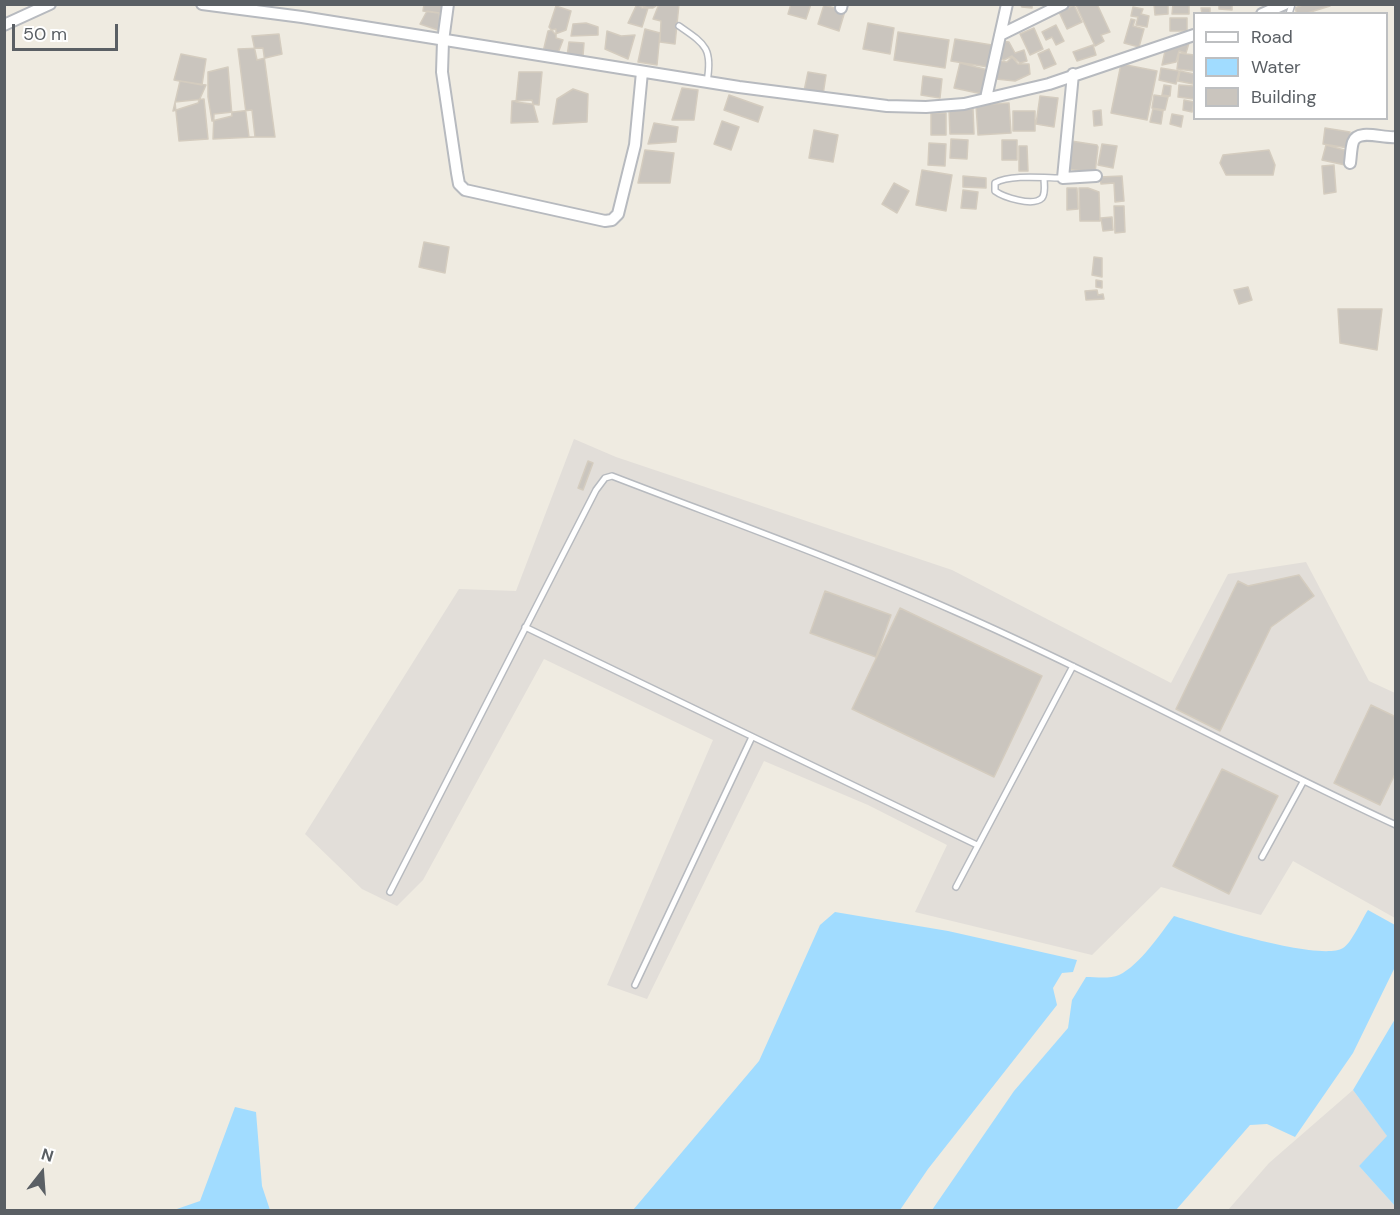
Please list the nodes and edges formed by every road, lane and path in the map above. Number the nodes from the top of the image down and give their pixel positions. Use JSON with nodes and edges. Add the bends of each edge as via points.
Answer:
{"nodes":[{"id":1,"x":50,"y":4,"type":"edge"},
{"id":2,"x":202,"y":4,"type":"edge"},
{"id":3,"x":448,"y":4,"type":"edge"},
{"id":4,"x":1007,"y":4,"type":"edge"},
{"id":5,"x":1063,"y":4,"type":"edge"},
{"id":6,"x":1285,"y":4,"type":"edge"},
{"id":7,"x":1267,"y":12,"type":"edge"},
{"id":8,"x":4,"y":25,"type":"edge"},
{"id":9,"x":679,"y":26,"type":"dead end"},
{"id":10,"x":1000,"y":35,"type":"junction"},
{"id":11,"x":1193,"y":35,"type":"edge"},
{"id":12,"x":443,"y":41,"type":"junction"},
{"id":13,"x":642,"y":72,"type":"junction"},
{"id":14,"x":1073,"y":74,"type":"junction"},
{"id":15,"x":707,"y":82,"type":"junction"},
{"id":16,"x":986,"y":98,"type":"junction"},
{"id":17,"x":1395,"y":137,"type":"edge"},
{"id":18,"x":1350,"y":163,"type":"dead end"},
{"id":19,"x":1096,"y":176,"type":"dead end"},
{"id":20,"x":1044,"y":178,"type":"junction"},
{"id":21,"x":1063,"y":178,"type":"junction"},
{"id":22,"x":525,"y":627,"type":"junction"},
{"id":23,"x":1073,"y":666,"type":"junction"},
{"id":24,"x":752,"y":737,"type":"junction"},
{"id":25,"x":1303,"y":782,"type":"junction"},
{"id":26,"x":1395,"y":825,"type":"edge"},
{"id":27,"x":977,"y":845,"type":"junction"},
{"id":28,"x":1262,"y":856,"type":"dead end"},
{"id":29,"x":956,"y":887,"type":"dead end"},
{"id":30,"x":390,"y":892,"type":"dead end"},
{"id":31,"x":635,"y":985,"type":"dead end"}],
"edges":[{"from":1,"to":8,"type":"street"},
{"from":2,"to":12,"type":"street"},
{"from":3,"to":12,"type":"street"},
{"from":4,"to":10,"type":"street"},
{"from":5,"to":10,"type":"street"},
{"from":6,"to":7,"type":"street"},
{"from":9,"to":15,"type":"lane","via":[[707,51],[711,63]]},
{"from":10,"to":16,"type":"street"},
{"from":11,"to":14,"type":"street"},
{"from":12,"to":13,"type":"street"},
{"from":12,"to":13,"type":"street","via":[[442,72],[459,184],[465,190],[604,221],[618,214],[630,171]]},
{"from":13,"to":15,"type":"street"},
{"from":14,"to":16,"type":"street","via":[[1049,84]]},
{"from":14,"to":21,"type":"street"},
{"from":15,"to":16,"type":"street","via":[[888,106],[964,104]]},
{"from":17,"to":18,"type":"street","via":[[1357,137]]},
{"from":19,"to":21,"type":"street"},
{"from":20,"to":20,"type":"lane","via":[[1043,195],[1034,201],[1010,199],[995,191],[999,180]]},
{"from":20,"to":21,"type":"lane"},
{"from":22,"to":23,"type":"lane","via":[[596,490],[605,478],[612,476],[871,575]]},
{"from":22,"to":24,"type":"lane"},
{"from":22,"to":30,"type":"lane"},
{"from":23,"to":25,"type":"lane"},
{"from":23,"to":27,"type":"lane"},
{"from":24,"to":27,"type":"lane"},
{"from":24,"to":31,"type":"lane"},
{"from":25,"to":26,"type":"lane"},
{"from":25,"to":28,"type":"lane"},
{"from":27,"to":29,"type":"lane"}]}
